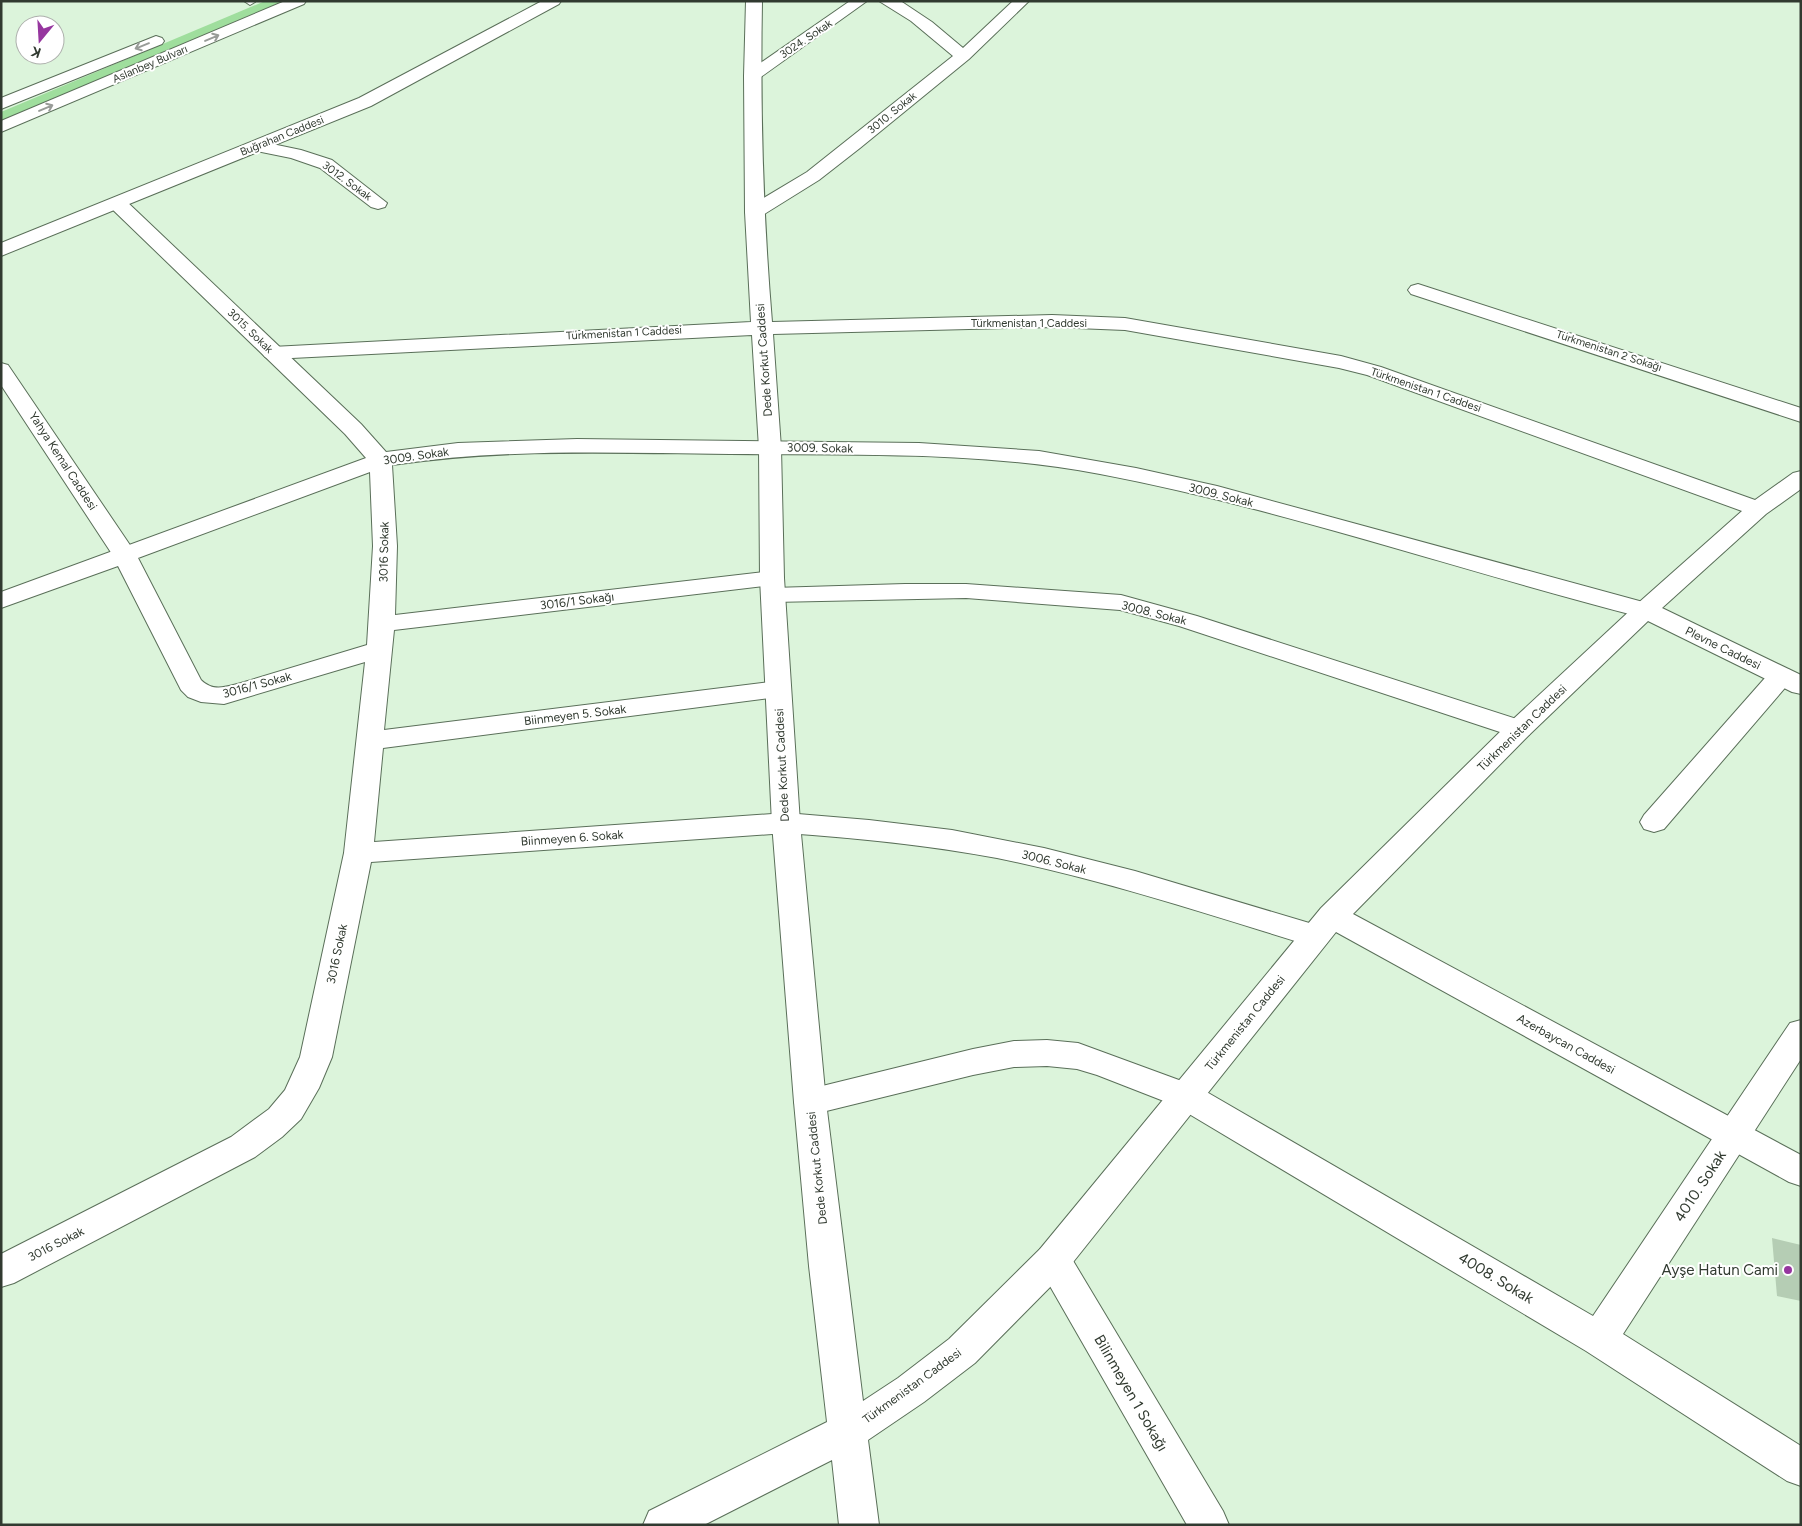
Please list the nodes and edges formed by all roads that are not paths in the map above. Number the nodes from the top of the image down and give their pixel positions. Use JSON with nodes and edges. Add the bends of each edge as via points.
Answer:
{"nodes":[{"id":1,"x":299,"y":1,"type":"edge"},
{"id":2,"x":554,"y":1,"type":"edge"},
{"id":3,"x":754,"y":1,"type":"edge"},
{"id":4,"x":860,"y":1,"type":"edge"},
{"id":5,"x":886,"y":1,"type":"edge"},
{"id":6,"x":1022,"y":1,"type":"edge"},
{"id":7,"x":251,"y":2,"type":"edge"},
{"id":8,"x":233,"y":9,"type":"dead end"},
{"id":9,"x":172,"y":34,"type":"dead end"},
{"id":10,"x":963,"y":56,"type":"junction"},
{"id":11,"x":752,"y":76,"type":"junction"},
{"id":12,"x":1,"y":104,"type":"edge"},
{"id":13,"x":1,"y":127,"type":"edge"},
{"id":14,"x":258,"y":146,"type":"junction"},
{"id":15,"x":378,"y":203,"type":"dead end"},
{"id":16,"x":118,"y":204,"type":"junction"},
{"id":17,"x":754,"y":212,"type":"junction"},
{"id":18,"x":1,"y":250,"type":"edge"},
{"id":19,"x":1418,"y":290,"type":"dead end"},
{"id":20,"x":763,"y":327,"type":"junction"},
{"id":21,"x":272,"y":353,"type":"junction"},
{"id":22,"x":1,"y":369,"type":"edge"},
{"id":23,"x":1801,"y":415,"type":"edge"},
{"id":24,"x":770,"y":448,"type":"junction"},
{"id":25,"x":380,"y":460,"type":"junction"},
{"id":26,"x":1801,"y":478,"type":"edge"},
{"id":27,"x":1758,"y":509,"type":"junction"},
{"id":28,"x":124,"y":554,"type":"junction"},
{"id":29,"x":773,"y":586,"type":"junction"},
{"id":30,"x":1,"y":600,"type":"edge"},
{"id":31,"x":1645,"y":610,"type":"junction"},
{"id":32,"x":381,"y":636,"type":"junction"},
{"id":33,"x":1791,"y":681,"type":"edge"},
{"id":34,"x":778,"y":689,"type":"junction"},
{"id":35,"x":1519,"y":729,"type":"junction"},
{"id":36,"x":371,"y":741,"type":"junction"},
{"id":37,"x":1654,"y":822,"type":"dead end"},
{"id":38,"x":786,"y":823,"type":"junction"},
{"id":39,"x":358,"y":853,"type":"junction"},
{"id":40,"x":1323,"y":926,"type":"junction"},
{"id":41,"x":1801,"y":1032,"type":"edge"},
{"id":42,"x":1186,"y":1096,"type":"junction"},
{"id":43,"x":810,"y":1102,"type":"junction"},
{"id":44,"x":1733,"y":1136,"type":"junction"},
{"id":45,"x":1801,"y":1172,"type":"edge"},
{"id":46,"x":1053,"y":1260,"type":"junction"},
{"id":47,"x":1,"y":1272,"type":"edge"},
{"id":48,"x":1599,"y":1339,"type":"junction"},
{"id":49,"x":849,"y":1431,"type":"junction"},
{"id":50,"x":1801,"y":1468,"type":"edge"},
{"id":51,"x":664,"y":1525,"type":"edge"},
{"id":52,"x":859,"y":1525,"type":"edge"},
{"id":53,"x":1209,"y":1525,"type":"edge"}],
"edges":[{"from":13,"to":1,"type":"street","name":"Aslanbey Bulvarı","one_way":true},
{"from":2,"to":14,"type":"street","name":"Buğrahan Caddesi","via":[[365,102]]},
{"from":3,"to":11,"type":"street","name":"Dede Korkut Caddesi"},
{"from":4,"to":11,"type":"street","name":"3024. Sokak"},
{"from":5,"to":10,"type":"street","via":[[934,31]]},
{"from":6,"to":10,"type":"street","name":"3010. Sokak"},
{"from":7,"to":8,"type":"street"},
{"from":9,"to":12,"type":"street","name":"Aslanbey Bulvarı","one_way":true},
{"from":10,"to":17,"type":"street","name":"3010. Sokak","via":[[812,176]]},
{"from":11,"to":17,"type":"street","name":"Dede Korkut Caddesi"},
{"from":14,"to":15,"type":"street","name":"3012. Sokak","via":[[326,164]]},
{"from":14,"to":16,"type":"street","name":"Buğrahan Caddesi"},
{"from":16,"to":18,"type":"street","name":"Buğrahan Caddesi"},
{"from":16,"to":21,"type":"street","name":"3015. Sokak"},
{"from":17,"to":20,"type":"street","name":"Dede Korkut Caddesi"},
{"from":19,"to":23,"type":"street","name":"Türkmenistan 2 Sokağı"},
{"from":20,"to":21,"type":"street","name":"Türkmenistan 1 Caddesi"},
{"from":20,"to":24,"type":"street","name":"Dede Korkut Caddesi"},
{"from":20,"to":27,"type":"street","name":"Türkmenistan 1 Caddesi","via":[[1094,322],[1164,330],[1302,354],[1414,384]]},
{"from":21,"to":25,"type":"street","name":"3015. Sokak","via":[[353,429]]},
{"from":22,"to":28,"type":"street","name":"Yahya Kemal Caddesi"},
{"from":24,"to":25,"type":"street","name":"3009. Sokak","via":[[502,448],[419,453]]},
{"from":24,"to":29,"type":"street","name":"Dede Korkut Caddesi"},
{"from":24,"to":31,"type":"street","name":"3009. Sokak","via":[[950,450],[1081,464],[1299,515]]},
{"from":25,"to":28,"type":"street","name":"3009. Sokak"},
{"from":25,"to":32,"type":"street","name":"3016 Sokak","via":[[385,546]]},
{"from":26,"to":27,"type":"street","name":"Türkmenistan Caddesi"},
{"from":27,"to":31,"type":"street","name":"Türkmenistan Caddesi"},
{"from":28,"to":30,"type":"street","name":"3009. Sokak"},
{"from":28,"to":32,"type":"street","name":"3016/1 Sokak","via":[[190,684],[210,696],[248,690]]},
{"from":29,"to":32,"type":"street","name":"3016/1 Sokağı"},
{"from":29,"to":34,"type":"street","name":"Dede Korkut Caddesi"},
{"from":29,"to":35,"type":"street","name":"3008. Sokak","via":[[1032,595],[1121,604],[1188,621]]},
{"from":31,"to":33,"type":"street","name":"Plevne Caddesi"},
{"from":31,"to":35,"type":"street","name":"Türkmenistan Caddesi"},
{"from":32,"to":36,"type":"street","name":"3016 Sokak"},
{"from":33,"to":37,"type":"street"},
{"from":34,"to":36,"type":"street","name":"Biinmeyen 5. Sokak"},
{"from":34,"to":38,"type":"street","name":"Dede Korkut Caddesi"},
{"from":35,"to":40,"type":"street","name":"Türkmenistan Caddesi"},
{"from":36,"to":39,"type":"street","name":"3016 Sokak"},
{"from":38,"to":39,"type":"street","name":"Biinmeyen 6. Sokak"},
{"from":38,"to":40,"type":"street","name":"3006. Sokak","via":[[899,833],[1005,850],[1167,892]]},
{"from":38,"to":43,"type":"street","name":"Dede Korkut Caddesi"},
{"from":39,"to":47,"type":"street","name":"3016 Sokak","via":[[316,1057],[291,1110],[272,1128],[243,1147]]},
{"from":40,"to":42,"type":"street","name":"Türkmenistan Caddesi"},
{"from":40,"to":44,"type":"street","name":"Azerbaycan Caddesi"},
{"from":41,"to":44,"type":"street","name":"4010. Sokak"},
{"from":42,"to":43,"type":"street","name":"4008. Sokak","via":[[1086,1059],[1047,1053],[1014,1054],[973,1062]]},
{"from":42,"to":46,"type":"street","name":"Türkmenistan Caddesi"},
{"from":42,"to":48,"type":"street","name":"4008. Sokak"},
{"from":43,"to":49,"type":"street","name":"Dede Korkut Caddesi"},
{"from":44,"to":45,"type":"street","name":"Azerbaycan Caddesi"},
{"from":44,"to":48,"type":"street","name":"4010. Sokak"},
{"from":46,"to":49,"type":"street","name":"Türkmenistan Caddesi","via":[[962,1351]]},
{"from":46,"to":53,"type":"street","name":"Bilinmeyen 1 Sokağı"},
{"from":48,"to":50,"type":"street","name":"4008. Sokak"},
{"from":49,"to":51,"type":"street","name":"Türkmenistan Caddesi"},
{"from":49,"to":52,"type":"street","name":"Dede Korkut Caddesi"}]}
